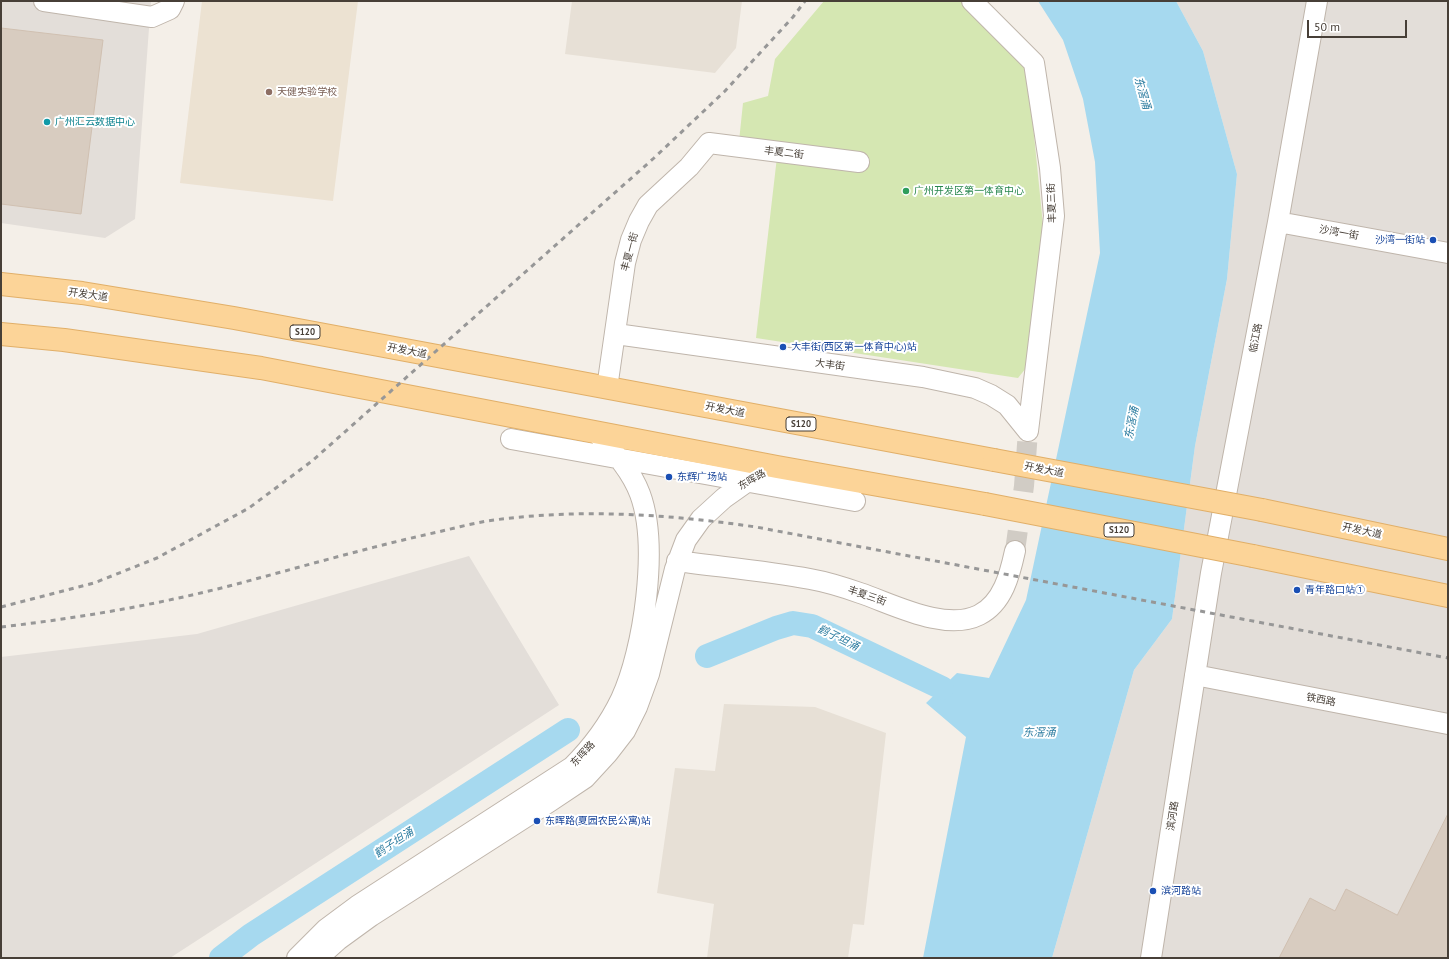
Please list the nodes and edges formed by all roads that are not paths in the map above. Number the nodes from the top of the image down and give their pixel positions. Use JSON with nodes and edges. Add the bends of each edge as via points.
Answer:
{"nodes":[{"id":1,"x":44,"y":1,"type":"edge"},
{"id":2,"x":174,"y":1,"type":"edge"},
{"id":3,"x":972,"y":1,"type":"edge"},
{"id":4,"x":1317,"y":1,"type":"edge"},
{"id":5,"x":709,"y":143,"type":"joint"},
{"id":6,"x":859,"y":162,"type":"dead end"},
{"id":7,"x":1278,"y":222,"type":"junction"},
{"id":8,"x":1448,"y":253,"type":"edge"},
{"id":9,"x":1,"y":284,"type":"edge"},
{"id":10,"x":1,"y":334,"type":"edge"},
{"id":11,"x":616,"y":334,"type":"junction"},
{"id":12,"x":607,"y":388,"type":"junction"},
{"id":13,"x":1028,"y":431,"type":"joint"},
{"id":14,"x":597,"y":433,"type":"junction"},
{"id":15,"x":511,"y":439,"type":"dead end"},
{"id":16,"x":621,"y":460,"type":"junction"},
{"id":17,"x":777,"y":467,"type":"junction"},
{"id":18,"x":746,"y":481,"type":"junction"},
{"id":19,"x":855,"y":501,"type":"dead end"},
{"id":20,"x":1448,"y":549,"type":"edge"},
{"id":21,"x":1015,"y":551,"type":"tunnel mouth"},
{"id":22,"x":677,"y":561,"type":"junction"},
{"id":23,"x":1448,"y":596,"type":"edge"},
{"id":24,"x":1195,"y":675,"type":"junction"},
{"id":25,"x":1448,"y":724,"type":"edge"},
{"id":26,"x":297,"y":958,"type":"edge"},
{"id":27,"x":318,"y":958,"type":"edge"},
{"id":28,"x":1151,"y":958,"type":"edge"}],
"edges":[{"from":1,"to":2,"type":"street","via":[[152,17],[170,9]]},
{"from":3,"to":13,"type":"street","name":"丰夏三街","via":[[1034,63],[1050,168],[1054,216]]},
{"from":4,"to":7,"type":"street","name":"临江路"},
{"from":5,"to":6,"type":"street","name":"丰夏二街"},
{"from":5,"to":11,"type":"street","name":"丰夏一街","via":[[689,167],[648,204],[639,222],[625,263]]},
{"from":7,"to":8,"type":"street","name":"沙湾一街"},
{"from":7,"to":24,"type":"street","name":"临江路","via":[[1213,565]]},
{"from":9,"to":12,"type":"main road","name":"开发大道","number":"S120","via":[[234,318]]},
{"from":10,"to":14,"type":"main road","number":"S120","via":[[64,340],[261,368]]},
{"from":11,"to":12,"type":"street","name":"丰夏一街"},
{"from":11,"to":13,"type":"street","name":"大丰街","via":[[923,377],[969,386],[991,394],[1007,405]]},
{"from":12,"to":20,"type":"main road","name":"开发大道","number":"S120","bridge":true,"via":[[1262,510]]},
{"from":14,"to":16,"type":"street","name":"东晖路"},
{"from":14,"to":17,"type":"main road","number":"S120"},
{"from":15,"to":16,"type":"street"},
{"from":16,"to":18,"type":"street"},
{"from":16,"to":26,"type":"street","name":"东晖路","via":[[635,484],[643,505],[648,547],[648,580],[646,604],[628,682],[621,700],[602,732],[572,767],[357,906],[326,929]]},
{"from":17,"to":18,"type":"street","name":"东晖路"},
{"from":17,"to":23,"type":"main road","number":"S120","bridge":true,"via":[[985,504]]},
{"from":18,"to":19,"type":"street"},
{"from":18,"to":22,"type":"street","name":"东晖路","via":[[701,519],[686,540]]},
{"from":21,"to":22,"type":"street","name":"丰夏三街","via":[[1002,592],[990,608],[979,615],[962,620],[942,620],[917,614],[860,593],[810,580]]},
{"from":22,"to":27,"type":"street","name":"东晖路","via":[[649,674],[638,706],[625,731],[604,758],[585,778],[371,916]]},
{"from":24,"to":25,"type":"street","name":"铁西路"},
{"from":24,"to":28,"type":"street","name":"滨河路"}]}
